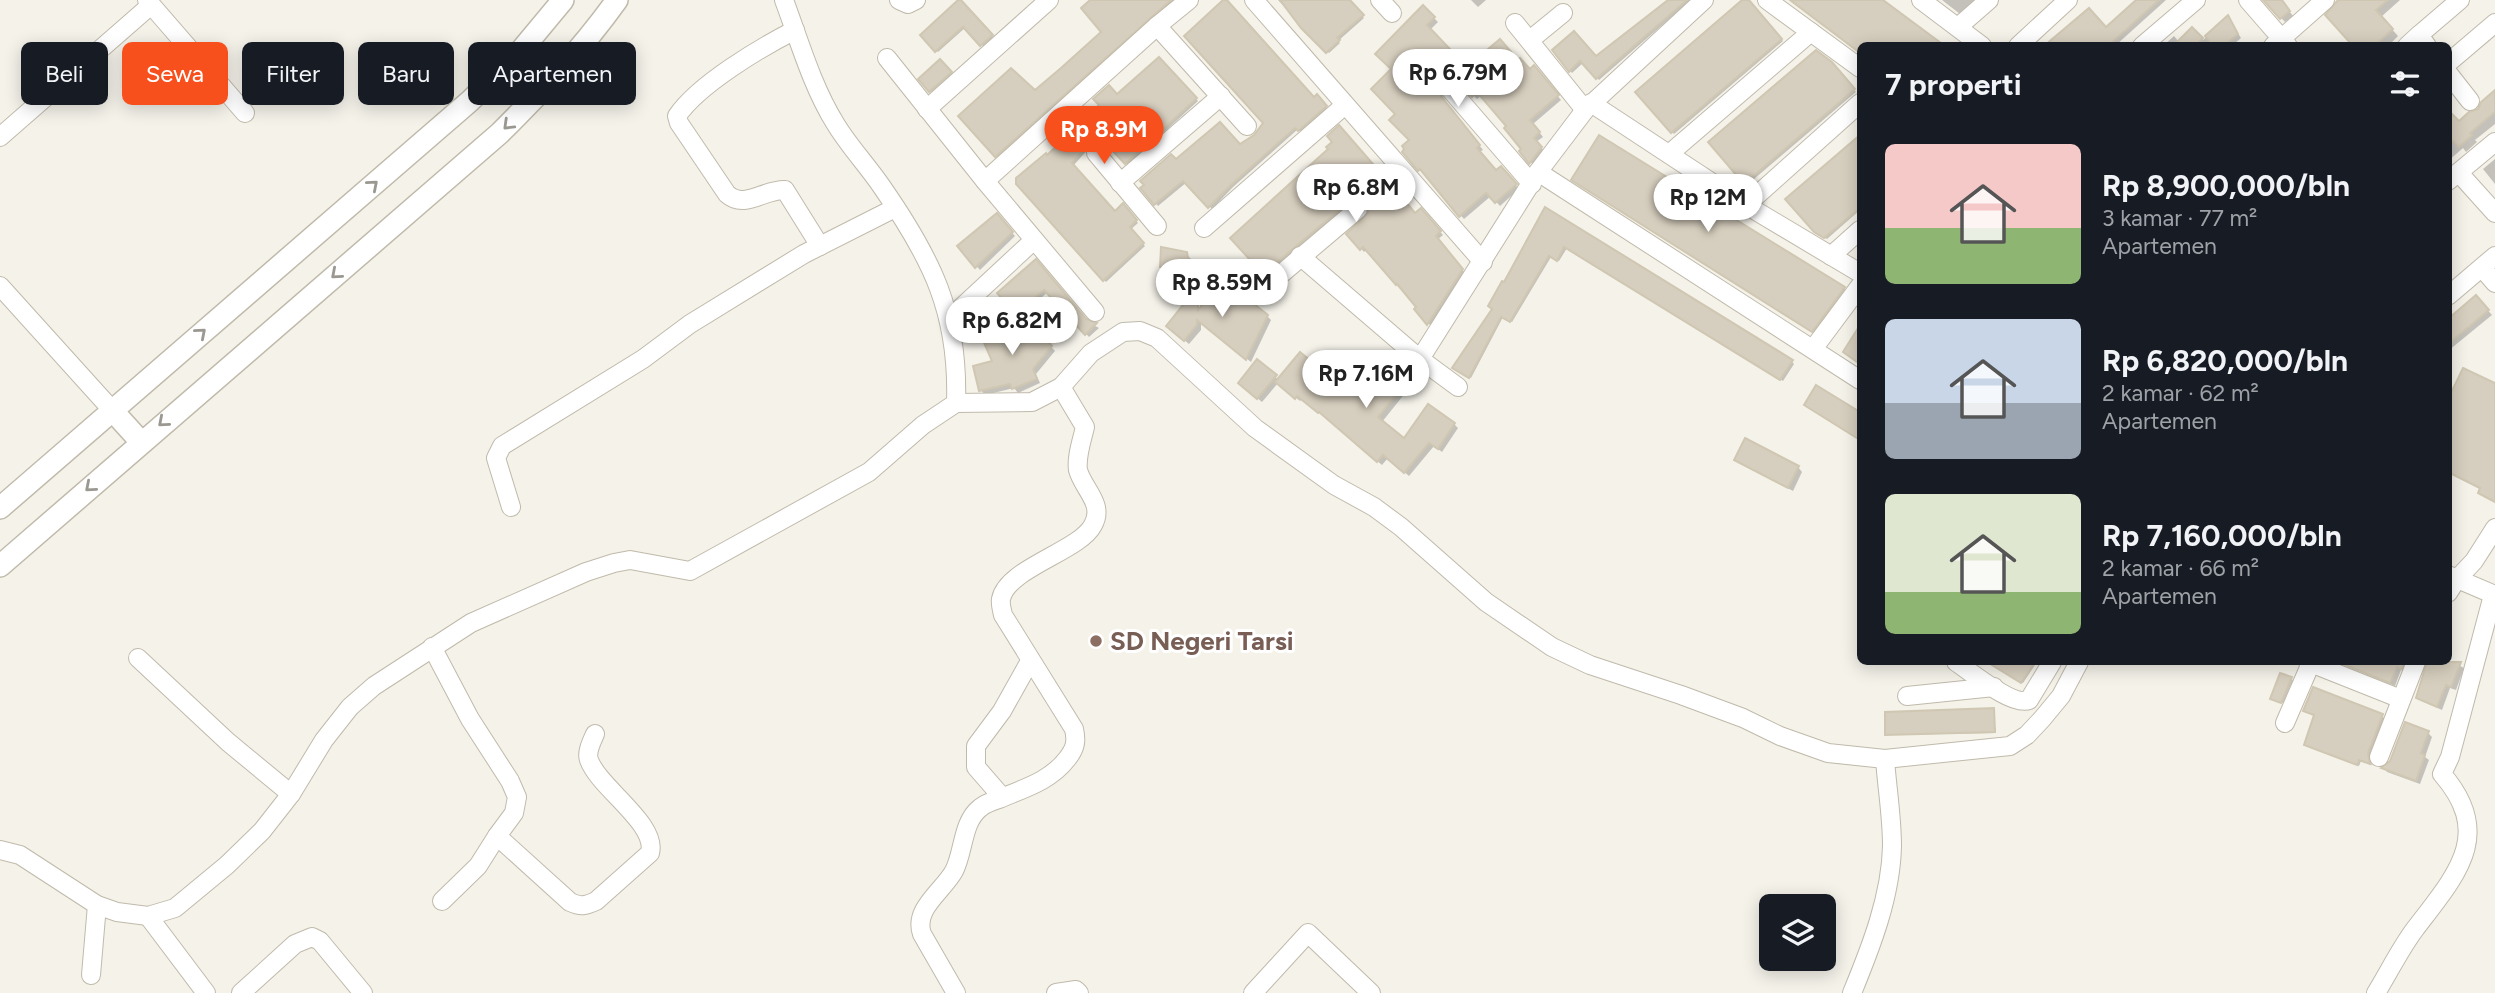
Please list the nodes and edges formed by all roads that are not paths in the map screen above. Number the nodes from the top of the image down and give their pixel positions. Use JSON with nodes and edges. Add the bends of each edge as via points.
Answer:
{"nodes":[{"id":1,"x":563,"y":0,"type":"edge"},
{"id":2,"x":617,"y":0,"type":"edge"},
{"id":3,"x":784,"y":0,"type":"edge"},
{"id":4,"x":899,"y":0,"type":"edge"},
{"id":5,"x":916,"y":0,"type":"edge"},
{"id":6,"x":1049,"y":0,"type":"edge"},
{"id":7,"x":1189,"y":0,"type":"edge"},
{"id":8,"x":1254,"y":0,"type":"edge"},
{"id":9,"x":1704,"y":0,"type":"edge"},
{"id":10,"x":1767,"y":0,"type":"edge"},
{"id":11,"x":1921,"y":0,"type":"edge"},
{"id":12,"x":1989,"y":0,"type":"edge"},
{"id":13,"x":2068,"y":0,"type":"edge"},
{"id":14,"x":2196,"y":0,"type":"edge"},
{"id":15,"x":2248,"y":0,"type":"edge"},
{"id":16,"x":2325,"y":0,"type":"edge"},
{"id":17,"x":2460,"y":0,"type":"edge"},
{"id":18,"x":149,"y":2,"type":"edge"},
{"id":19,"x":1563,"y":13,"type":"dead end"},
{"id":20,"x":1515,"y":23,"type":"dead end"},
{"id":21,"x":2495,"y":23,"type":"edge"},
{"id":22,"x":1157,"y":26,"type":"junction"},
{"id":23,"x":1958,"y":27,"type":"junction"},
{"id":24,"x":795,"y":30,"type":"junction"},
{"id":25,"x":1811,"y":32,"type":"junction"},
{"id":26,"x":1530,"y":40,"type":"junction"},
{"id":27,"x":1977,"y":42,"type":"edge"},
{"id":28,"x":2022,"y":42,"type":"edge"},
{"id":29,"x":2148,"y":42,"type":"edge"},
{"id":30,"x":2280,"y":42,"type":"edge"},
{"id":31,"x":2282,"y":42,"type":"edge"},
{"id":32,"x":2418,"y":42,"type":"edge"},
{"id":33,"x":887,"y":58,"type":"dead end"},
{"id":34,"x":2452,"y":60,"type":"edge"},
{"id":35,"x":1857,"y":66,"type":"edge"},
{"id":36,"x":2452,"y":78,"type":"edge"},
{"id":37,"x":1450,"y":89,"type":"dead end"},
{"id":38,"x":1221,"y":96,"type":"junction"},
{"id":39,"x":2470,"y":101,"type":"dead end"},
{"id":40,"x":1345,"y":105,"type":"junction"},
{"id":41,"x":1588,"y":106,"type":"junction"},
{"id":42,"x":1857,"y":106,"type":"edge"},
{"id":43,"x":927,"y":108,"type":"junction"},
{"id":44,"x":245,"y":113,"type":"dead end"},
{"id":45,"x":1248,"y":126,"type":"dead end"},
{"id":46,"x":0,"y":137,"type":"edge"},
{"id":47,"x":2495,"y":142,"type":"edge"},
{"id":48,"x":1096,"y":153,"type":"dead end"},
{"id":49,"x":1669,"y":155,"type":"junction"},
{"id":50,"x":2453,"y":177,"type":"edge"},
{"id":51,"x":1535,"y":178,"type":"junction"},
{"id":52,"x":985,"y":181,"type":"junction"},
{"id":53,"x":1120,"y":183,"type":"junction"},
{"id":54,"x":1746,"y":205,"type":"junction"},
{"id":55,"x":895,"y":208,"type":"junction"},
{"id":56,"x":1358,"y":209,"type":"dead end"},
{"id":57,"x":2495,"y":213,"type":"edge"},
{"id":58,"x":1157,"y":226,"type":"dead end"},
{"id":59,"x":1204,"y":228,"type":"dead end"},
{"id":60,"x":1857,"y":233,"type":"edge"},
{"id":61,"x":1034,"y":240,"type":"junction"},
{"id":62,"x":820,"y":246,"type":"junction"},
{"id":63,"x":1300,"y":256,"type":"junction"},
{"id":64,"x":1831,"y":256,"type":"junction"},
{"id":65,"x":1483,"y":262,"type":"junction"},
{"id":66,"x":2489,"y":262,"type":"edge"},
{"id":67,"x":1857,"y":271,"type":"edge"},
{"id":68,"x":2495,"y":283,"type":"edge"},
{"id":69,"x":0,"y":286,"type":"edge"},
{"id":70,"x":1267,"y":286,"type":"dead end"},
{"id":71,"x":1857,"y":290,"type":"edge"},
{"id":72,"x":2452,"y":293,"type":"edge"},
{"id":73,"x":1095,"y":312,"type":"dead end"},
{"id":74,"x":950,"y":318,"type":"junction"},
{"id":75,"x":1813,"y":349,"type":"junction"},
{"id":76,"x":1420,"y":359,"type":"junction"},
{"id":77,"x":1857,"y":378,"type":"edge"},
{"id":78,"x":1061,"y":387,"type":"junction"},
{"id":79,"x":1458,"y":387,"type":"dead end"},
{"id":80,"x":956,"y":403,"type":"junction"},
{"id":81,"x":112,"y":410,"type":"junction"},
{"id":82,"x":141,"y":442,"type":"junction"},
{"id":83,"x":0,"y":508,"type":"edge"},
{"id":84,"x":511,"y":508,"type":"dead end"},
{"id":85,"x":2495,"y":528,"type":"edge"},
{"id":86,"x":0,"y":566,"type":"edge"},
{"id":87,"x":2452,"y":582,"type":"edge"},
{"id":88,"x":2452,"y":583,"type":"edge"},
{"id":89,"x":2494,"y":595,"type":"edge"},
{"id":90,"x":432,"y":647,"type":"junction"},
{"id":91,"x":138,"y":658,"type":"dead end"},
{"id":92,"x":1030,"y":660,"type":"junction"},
{"id":93,"x":1960,"y":665,"type":"edge"},
{"id":94,"x":2050,"y":665,"type":"edge"},
{"id":95,"x":2076,"y":665,"type":"edge"},
{"id":96,"x":2309,"y":665,"type":"edge"},
{"id":97,"x":2317,"y":665,"type":"edge"},
{"id":98,"x":2415,"y":665,"type":"edge"},
{"id":99,"x":1993,"y":687,"type":"junction"},
{"id":100,"x":1907,"y":696,"type":"dead end"},
{"id":101,"x":2402,"y":699,"type":"junction"},
{"id":102,"x":2285,"y":723,"type":"dead end"},
{"id":103,"x":595,"y":734,"type":"dead end"},
{"id":104,"x":2379,"y":757,"type":"dead end"},
{"id":105,"x":1885,"y":758,"type":"junction"},
{"id":106,"x":291,"y":794,"type":"junction"},
{"id":107,"x":1002,"y":797,"type":"junction"},
{"id":108,"x":497,"y":836,"type":"junction"},
{"id":109,"x":0,"y":850,"type":"edge"},
{"id":110,"x":442,"y":901,"type":"dead end"},
{"id":111,"x":97,"y":905,"type":"junction"},
{"id":112,"x":148,"y":916,"type":"junction"},
{"id":113,"x":91,"y":975,"type":"dead end"},
{"id":114,"x":206,"y":993,"type":"edge"},
{"id":115,"x":241,"y":993,"type":"edge"},
{"id":116,"x":363,"y":993,"type":"edge"},
{"id":117,"x":957,"y":993,"type":"edge"},
{"id":118,"x":1056,"y":993,"type":"edge"},
{"id":119,"x":1079,"y":993,"type":"edge"},
{"id":120,"x":1253,"y":993,"type":"edge"},
{"id":121,"x":1371,"y":993,"type":"edge"},
{"id":122,"x":1852,"y":993,"type":"edge"},
{"id":123,"x":2376,"y":993,"type":"edge"}],
"edges":[{"from":81,"to":1,"type":"street","one_way":true,"via":[[470,101],[519,53]]},
{"from":2,"to":82,"type":"street","one_way":true,"via":[[551,83],[500,133]]},
{"from":3,"to":24,"type":"street"},
{"from":4,"to":5,"type":"street","via":[[908,4]]},
{"from":6,"to":43,"type":"street"},
{"from":7,"to":22,"type":"street"},
{"from":8,"to":40,"type":"street"},
{"from":9,"to":41,"type":"street"},
{"from":10,"to":25,"type":"street"},
{"from":11,"to":23,"type":"street"},
{"from":12,"to":23,"type":"street"},
{"from":13,"to":28,"type":"street"},
{"from":14,"to":29,"type":"street"},
{"from":15,"to":30,"type":"street"},
{"from":16,"to":31,"type":"street"},
{"from":17,"to":32,"type":"street"},
{"from":18,"to":44,"type":"street"},
{"from":18,"to":46,"type":"street"},
{"from":19,"to":26,"type":"street"},
{"from":20,"to":26,"type":"street"},
{"from":21,"to":34,"type":"street"},
{"from":22,"to":38,"type":"street"},
{"from":22,"to":52,"type":"street"},
{"from":23,"to":27,"type":"street"},
{"from":24,"to":55,"type":"street","via":[[824,103]]},
{"from":24,"to":62,"type":"street","via":[[714,80],[677,116],[727,194],[744,201],[785,190]]},
{"from":25,"to":35,"type":"street"},
{"from":25,"to":49,"type":"street"},
{"from":26,"to":41,"type":"street"},
{"from":33,"to":43,"type":"street"},
{"from":36,"to":39,"type":"street"},
{"from":37,"to":51,"type":"street"},
{"from":38,"to":45,"type":"street"},
{"from":38,"to":53,"type":"street"},
{"from":40,"to":59,"type":"street"},
{"from":40,"to":65,"type":"street"},
{"from":41,"to":49,"type":"street"},
{"from":41,"to":51,"type":"street"},
{"from":42,"to":54,"type":"street"},
{"from":43,"to":52,"type":"street"},
{"from":47,"to":50,"type":"street"},
{"from":48,"to":53,"type":"street"},
{"from":49,"to":54,"type":"street"},
{"from":50,"to":57,"type":"street"},
{"from":51,"to":65,"type":"street"},
{"from":51,"to":75,"type":"street"},
{"from":52,"to":61,"type":"street"},
{"from":53,"to":58,"type":"street"},
{"from":54,"to":64,"type":"street"},
{"from":55,"to":62,"type":"street"},
{"from":55,"to":74,"type":"street","via":[[928,259]]},
{"from":56,"to":63,"type":"street"},
{"from":60,"to":64,"type":"street"},
{"from":61,"to":73,"type":"street"},
{"from":61,"to":74,"type":"street"},
{"from":62,"to":84,"type":"street","via":[[502,446],[496,458]]},
{"from":63,"to":70,"type":"street"},
{"from":63,"to":76,"type":"street"},
{"from":64,"to":67,"type":"street"},
{"from":65,"to":76,"type":"street"},
{"from":66,"to":68,"type":"street"},
{"from":66,"to":72,"type":"street"},
{"from":69,"to":81,"type":"street"},
{"from":71,"to":75,"type":"street"},
{"from":74,"to":80,"type":"street"},
{"from":75,"to":77,"type":"street"},
{"from":76,"to":79,"type":"street"},
{"from":78,"to":80,"type":"street","via":[[1032,402]]},
{"from":78,"to":92,"type":"street","via":[[1085,427],[1078,468],[1096,509],[1093,526],[1025,572],[1000,600],[1003,615]]},
{"from":78,"to":105,"type":"street","via":[[1086,357],[1114,337],[1130,330],[1147,333],[1255,428],[1334,485],[1374,507],[1486,602],[1552,647],[1828,753]]},
{"from":80,"to":90,"type":"street","via":[[869,472],[690,571],[631,560],[614,563],[471,623]]},
{"from":81,"to":82,"type":"street"},
{"from":81,"to":83,"type":"street"},
{"from":82,"to":86,"type":"street","one_way":true},
{"from":85,"to":87,"type":"street","via":[[2474,561]]},
{"from":88,"to":89,"type":"street"},
{"from":89,"to":123,"type":"street","via":[[2442,774],[2468,805],[2475,828],[2472,848]]},
{"from":90,"to":106,"type":"street","via":[[350,707]]},
{"from":90,"to":108,"type":"street","via":[[517,797],[514,813]]},
{"from":91,"to":106,"type":"street"},
{"from":92,"to":107,"type":"street","via":[[976,747],[976,767]]},
{"from":92,"to":107,"type":"street","via":[[1074,729],[1076,742],[1048,779]]},
{"from":93,"to":99,"type":"street"},
{"from":94,"to":99,"type":"street","via":[[2025,702]]},
{"from":95,"to":105,"type":"street","via":[[2061,696],[2018,743],[2000,749]]},
{"from":96,"to":102,"type":"street"},
{"from":97,"to":101,"type":"street"},
{"from":98,"to":101,"type":"street"},
{"from":99,"to":100,"type":"street"},
{"from":101,"to":104,"type":"street"},
{"from":103,"to":108,"type":"street","via":[[589,760],[648,833],[653,845],[650,853],[596,901],[579,906]]},
{"from":105,"to":122,"type":"street","via":[[1891,819],[1889,880]]},
{"from":106,"to":112,"type":"street","via":[[262,831],[193,894],[175,908]]},
{"from":107,"to":117,"type":"street","via":[[974,814],[956,868],[921,912],[922,934]]},
{"from":108,"to":110,"type":"street","via":[[478,866]]},
{"from":109,"to":111,"type":"street","via":[[20,855]]},
{"from":111,"to":112,"type":"street"},
{"from":111,"to":113,"type":"street"},
{"from":112,"to":114,"type":"street"},
{"from":115,"to":116,"type":"street","via":[[295,944],[312,937]]},
{"from":118,"to":119,"type":"street"},
{"from":120,"to":121,"type":"street","via":[[1308,933]]}]}
